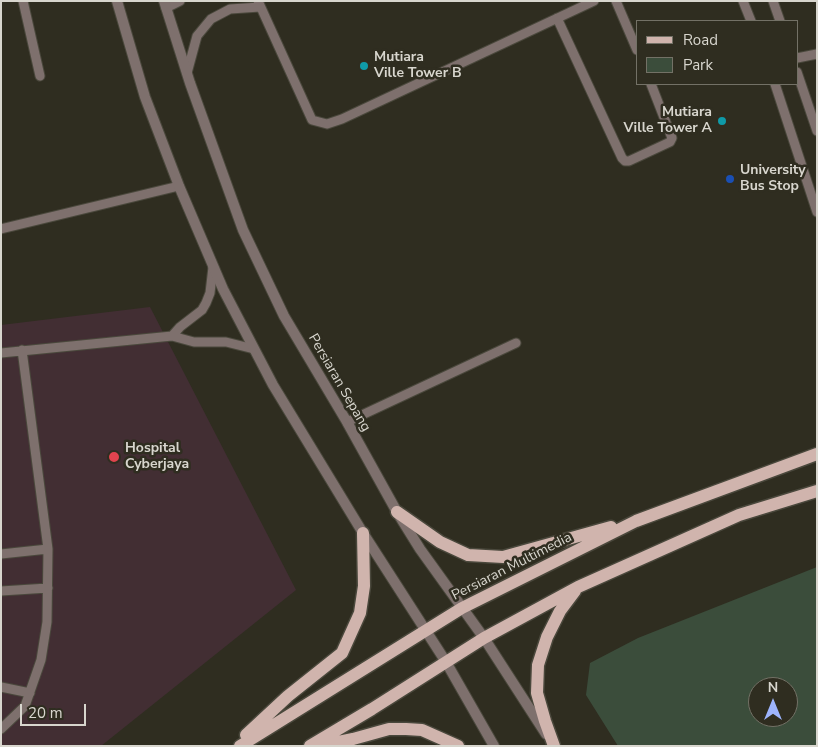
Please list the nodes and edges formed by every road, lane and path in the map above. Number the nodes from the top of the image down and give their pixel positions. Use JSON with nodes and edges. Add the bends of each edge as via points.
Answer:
{"nodes":[{"id":1,"x":23,"y":1,"type":"edge"},
{"id":2,"x":117,"y":1,"type":"edge"},
{"id":3,"x":180,"y":1,"type":"edge"},
{"id":4,"x":594,"y":1,"type":"edge"},
{"id":5,"x":616,"y":1,"type":"edge"},
{"id":6,"x":743,"y":1,"type":"edge"},
{"id":7,"x":773,"y":1,"type":"edge"},
{"id":8,"x":259,"y":4,"type":"edge"},
{"id":9,"x":165,"y":5,"type":"edge"},
{"id":10,"x":557,"y":18,"type":"junction"},
{"id":11,"x":751,"y":20,"type":"edge"},
{"id":12,"x":780,"y":20,"type":"edge"},
{"id":13,"x":636,"y":48,"type":"edge"},
{"id":14,"x":817,"y":54,"type":"edge"},
{"id":15,"x":798,"y":58,"type":"edge"},
{"id":16,"x":187,"y":73,"type":"junction"},
{"id":17,"x":798,"y":75,"type":"edge"},
{"id":18,"x":40,"y":76,"type":"dead end"},
{"id":19,"x":651,"y":85,"type":"edge"},
{"id":20,"x":775,"y":85,"type":"edge"},
{"id":21,"x":817,"y":131,"type":"edge"},
{"id":22,"x":179,"y":186,"type":"junction"},
{"id":23,"x":817,"y":212,"type":"edge"},
{"id":24,"x":1,"y":229,"type":"edge"},
{"id":25,"x":214,"y":267,"type":"junction"},
{"id":26,"x":172,"y":336,"type":"junction"},
{"id":27,"x":516,"y":343,"type":"dead end"},
{"id":28,"x":254,"y":349,"type":"junction"},
{"id":29,"x":22,"y":350,"type":"junction"},
{"id":30,"x":1,"y":353,"type":"edge"},
{"id":31,"x":347,"y":422,"type":"junction"},
{"id":32,"x":817,"y":447,"type":"edge"},
{"id":33,"x":817,"y":454,"type":"edge"},
{"id":34,"x":760,"y":475,"type":"junction"},
{"id":35,"x":817,"y":491,"type":"edge"},
{"id":36,"x":397,"y":512,"type":"junction"},
{"id":37,"x":636,"y":520,"type":"junction"},
{"id":38,"x":363,"y":533,"type":"junction"},
{"id":39,"x":48,"y":549,"type":"junction"},
{"id":40,"x":1,"y":554,"type":"edge"},
{"id":41,"x":578,"y":587,"type":"junction"},
{"id":42,"x":48,"y":588,"type":"junction"},
{"id":43,"x":1,"y":591,"type":"edge"},
{"id":44,"x":462,"y":608,"type":"junction"},
{"id":45,"x":425,"y":630,"type":"junction"},
{"id":46,"x":484,"y":638,"type":"junction"},
{"id":47,"x":446,"y":662,"type":"junction"},
{"id":48,"x":1,"y":687,"type":"edge"},
{"id":49,"x":30,"y":694,"type":"junction"},
{"id":50,"x":3,"y":726,"type":"edge"},
{"id":51,"x":235,"y":746,"type":"edge"},
{"id":52,"x":240,"y":746,"type":"edge"},
{"id":53,"x":310,"y":746,"type":"edge"},
{"id":54,"x":319,"y":746,"type":"edge"},
{"id":55,"x":458,"y":746,"type":"edge"},
{"id":56,"x":494,"y":746,"type":"edge"},
{"id":57,"x":554,"y":746,"type":"edge"}],
"edges":[{"from":1,"to":18,"type":"lane"},
{"from":2,"to":22,"type":"street","via":[[145,97]]},
{"from":3,"to":9,"type":"lane"},
{"from":4,"to":10,"type":"lane"},
{"from":5,"to":13,"type":"lane"},
{"from":6,"to":11,"type":"lane"},
{"from":7,"to":12,"type":"lane"},
{"from":8,"to":10,"type":"lane","via":[[312,120],[327,124]]},
{"from":8,"to":16,"type":"lane","via":[[230,9],[210,19],[197,36]]},
{"from":9,"to":16,"type":"street","name":"Persiaran Sepang"},
{"from":10,"to":19,"type":"lane","via":[[625,161],[670,142],[672,138]]},
{"from":14,"to":15,"type":"lane"},
{"from":16,"to":31,"type":"street","name":"Persiaran Sepang","via":[[243,230],[284,316]]},
{"from":17,"to":21,"type":"lane"},
{"from":20,"to":23,"type":"lane"},
{"from":22,"to":24,"type":"lane"},
{"from":22,"to":25,"type":"street"},
{"from":25,"to":26,"type":"lane","via":[[210,293],[202,310]]},
{"from":25,"to":28,"type":"street"},
{"from":26,"to":28,"type":"lane","via":[[194,342],[226,342]]},
{"from":26,"to":29,"type":"lane"},
{"from":27,"to":31,"type":"lane"},
{"from":28,"to":38,"type":"street"},
{"from":29,"to":30,"type":"lane"},
{"from":29,"to":39,"type":"lane"},
{"from":31,"to":36,"type":"street","name":"Persiaran Sepang"},
{"from":32,"to":34,"type":"lane"},
{"from":33,"to":34,"type":"main road","name":"Persiaran Multimedia"},
{"from":34,"to":37,"type":"main road","name":"Persiaran Multimedia"},
{"from":35,"to":41,"type":"main road","via":[[738,515]]},
{"from":36,"to":37,"type":"main road","via":[[440,542],[468,555],[504,557]]},
{"from":36,"to":44,"type":"street","name":"Persiaran Sepang"},
{"from":37,"to":44,"type":"main road","name":"Persiaran Multimedia"},
{"from":38,"to":45,"type":"street"},
{"from":38,"to":51,"type":"main road","via":[[364,586],[360,613],[342,653],[288,696]]},
{"from":39,"to":40,"type":"lane"},
{"from":39,"to":42,"type":"lane"},
{"from":41,"to":46,"type":"main road"},
{"from":41,"to":57,"type":"main road","via":[[546,637],[538,665],[537,693]]},
{"from":42,"to":43,"type":"lane"},
{"from":42,"to":49,"type":"lane","via":[[41,660]]},
{"from":44,"to":45,"type":"main road","name":"Persiaran Multimedia"},
{"from":44,"to":46,"type":"street","name":"Persiaran Sepang"},
{"from":45,"to":47,"type":"street"},
{"from":45,"to":52,"type":"main road","name":"Persiaran Multimedia"},
{"from":46,"to":47,"type":"main road"},
{"from":46,"to":57,"type":"street","name":"Persiaran Sepang"},
{"from":47,"to":53,"type":"main road"},
{"from":47,"to":56,"type":"street"},
{"from":48,"to":49,"type":"lane"},
{"from":49,"to":50,"type":"lane","via":[[25,706]]},
{"from":54,"to":55,"type":"main road","via":[[389,729],[406,729],[422,730]]}]}
